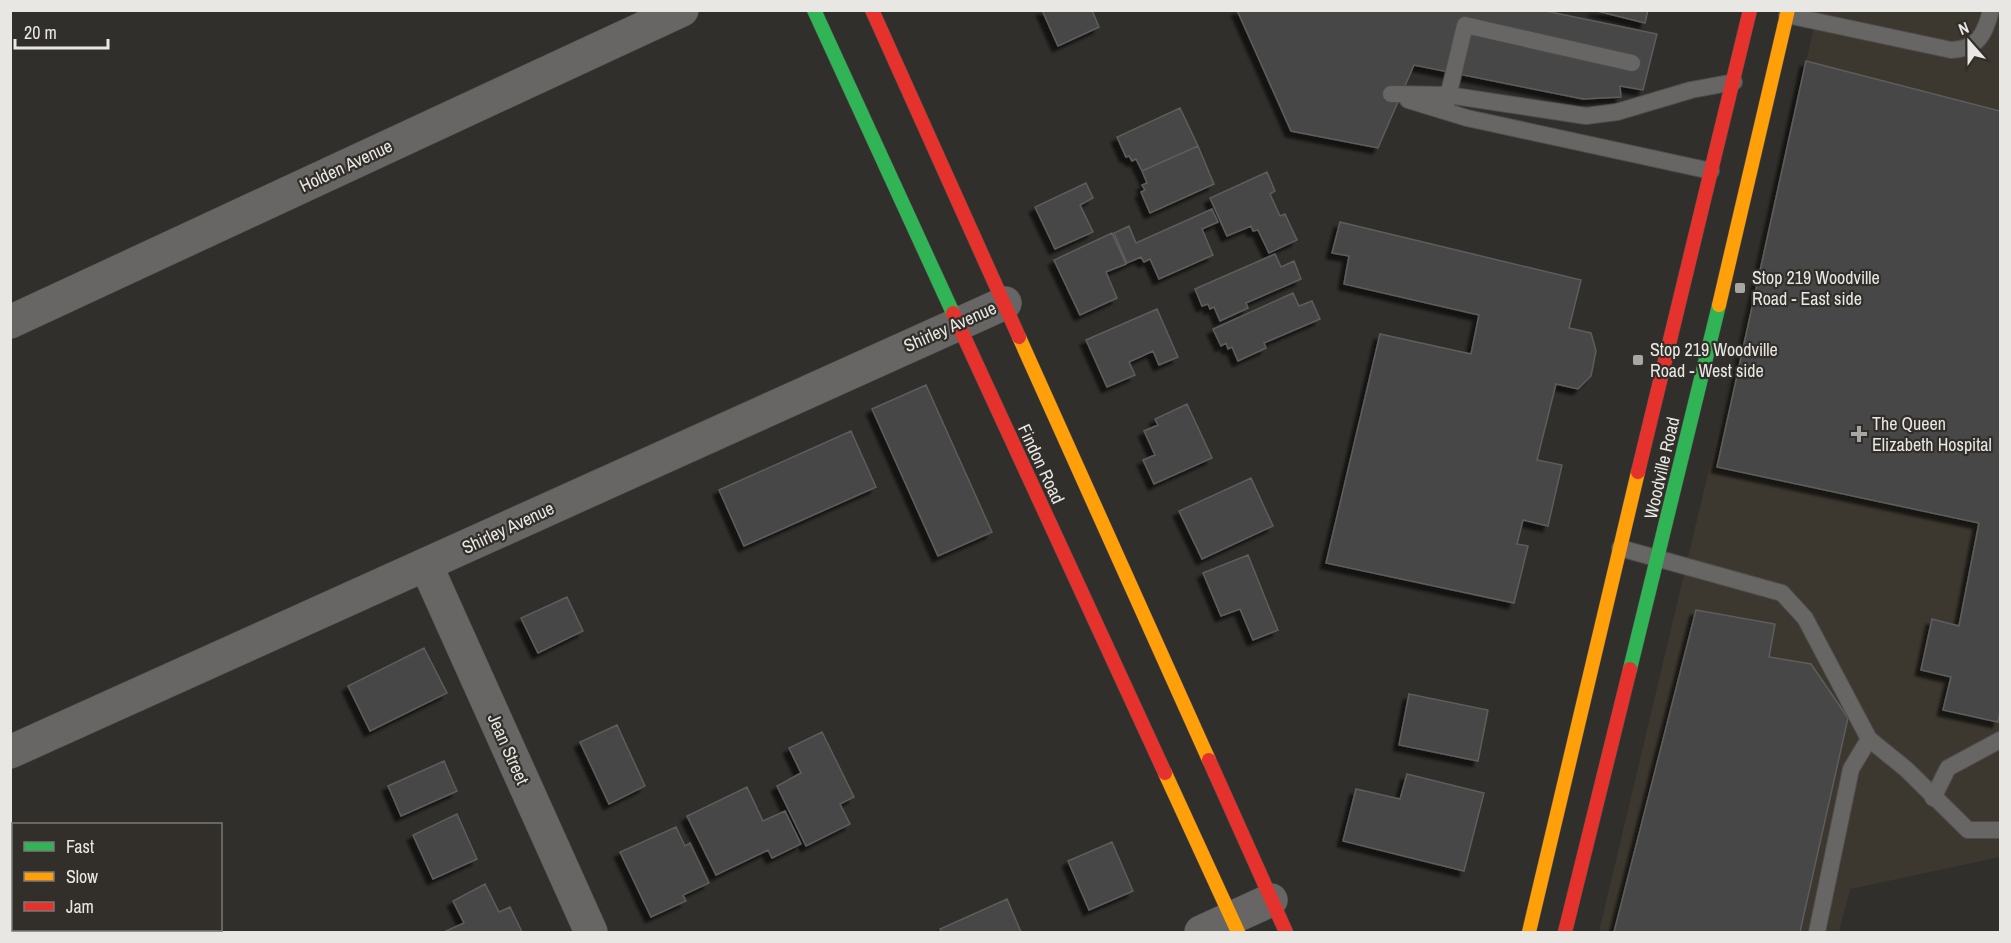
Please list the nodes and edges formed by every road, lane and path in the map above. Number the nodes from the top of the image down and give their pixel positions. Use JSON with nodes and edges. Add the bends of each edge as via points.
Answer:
{"nodes":[{"id":1,"x":682,"y":10,"type":"edge"},
{"id":2,"x":814,"y":10,"type":"edge"},
{"id":3,"x":872,"y":10,"type":"edge"},
{"id":4,"x":1750,"y":10,"type":"edge"},
{"id":5,"x":1990,"y":10,"type":"edge"},
{"id":6,"x":1787,"y":13,"type":"edge"},
{"id":7,"x":1632,"y":63,"type":"dead end"},
{"id":8,"x":1734,"y":82,"type":"junction"},
{"id":9,"x":1448,"y":95,"type":"junction"},
{"id":10,"x":1444,"y":112,"type":"junction"},
{"id":11,"x":1711,"y":171,"type":"junction"},
{"id":12,"x":1005,"y":303,"type":"junction"},
{"id":13,"x":10,"y":322,"type":"edge"},
{"id":14,"x":956,"y":324,"type":"junction"},
{"id":15,"x":1620,"y":548,"type":"junction"},
{"id":16,"x":1658,"y":560,"type":"junction"},
{"id":17,"x":426,"y":565,"type":"junction"},
{"id":18,"x":1869,"y":739,"type":"junction"},
{"id":19,"x":2001,"y":740,"type":"edge"},
{"id":20,"x":10,"y":752,"type":"edge"},
{"id":21,"x":1934,"y":798,"type":"junction"},
{"id":22,"x":2001,"y":830,"type":"edge"},
{"id":23,"x":1271,"y":900,"type":"junction"},
{"id":24,"x":1234,"y":925,"type":"edge"},
{"id":25,"x":591,"y":933,"type":"edge"},
{"id":26,"x":1201,"y":933,"type":"edge"},
{"id":27,"x":1286,"y":933,"type":"edge"},
{"id":28,"x":1529,"y":933,"type":"edge"},
{"id":29,"x":1565,"y":933,"type":"edge"},
{"id":30,"x":1817,"y":933,"type":"edge"}],
"edges":[{"from":1,"to":13,"type":"street","name":"Holden Avenue"},
{"from":2,"to":14,"type":"main road","name":"Findon Road"},
{"from":3,"to":12,"type":"main road","name":"Findon Road"},
{"from":4,"to":8,"type":"main road","name":"Woodville Road"},
{"from":5,"to":6,"type":"lane","via":[[1983,37],[1974,45],[1952,50]]},
{"from":6,"to":16,"type":"main road","name":"Woodville Road"},
{"from":7,"to":9,"type":"lane","via":[[1465,25]]},
{"from":8,"to":9,"type":"lane","via":[[1617,112],[1586,116]]},
{"from":8,"to":11,"type":"main road","name":"Woodville Road"},
{"from":9,"to":10,"type":"lane"},
{"from":9,"to":10,"type":"lane","via":[[1390,94]]},
{"from":10,"to":11,"type":"lane"},
{"from":11,"to":15,"type":"main road","name":"Woodville Road"},
{"from":12,"to":14,"type":"street","name":"Shirley Avenue"},
{"from":12,"to":23,"type":"main road","name":"Findon Road"},
{"from":14,"to":17,"type":"street","name":"Shirley Avenue"},
{"from":14,"to":24,"type":"main road","name":"Findon Road"},
{"from":15,"to":16,"type":"lane"},
{"from":15,"to":28,"type":"main road","name":"Woodville Road"},
{"from":16,"to":18,"type":"lane","via":[[1782,593],[1805,618]]},
{"from":16,"to":29,"type":"main road","name":"Woodville Road"},
{"from":17,"to":20,"type":"street","name":"Shirley Avenue"},
{"from":17,"to":25,"type":"street","name":"Jean Street"},
{"from":18,"to":21,"type":"lane"},
{"from":18,"to":30,"type":"lane","via":[[1851,769]]},
{"from":19,"to":21,"type":"lane","via":[[1948,768]]},
{"from":21,"to":22,"type":"lane","via":[[1968,830]]},
{"from":23,"to":24,"type":"street"},
{"from":23,"to":27,"type":"main road","name":"Findon Road"},
{"from":24,"to":26,"type":"street"}]}
